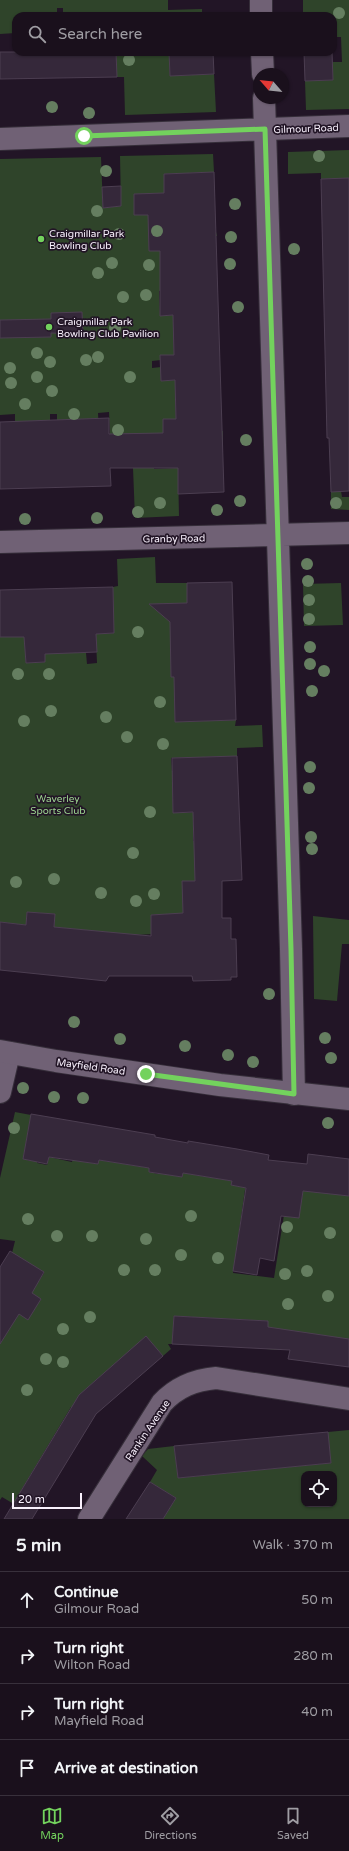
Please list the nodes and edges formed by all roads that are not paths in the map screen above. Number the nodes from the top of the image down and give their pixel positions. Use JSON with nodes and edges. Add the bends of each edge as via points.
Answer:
{"nodes":[{"id":1,"x":261,"y":0,"type":"edge"},
{"id":2,"x":261,"y":12,"type":"edge"},
{"id":3,"x":262,"y":56,"type":"edge"},
{"id":4,"x":263,"y":68,"type":"edge"},
{"id":5,"x":264,"y":104,"type":"edge"},
{"id":6,"x":349,"y":126,"type":"edge"},
{"id":7,"x":265,"y":129,"type":"junction"},
{"id":8,"x":0,"y":139,"type":"edge"},
{"id":9,"x":349,"y":533,"type":"edge"},
{"id":10,"x":278,"y":535,"type":"junction"},
{"id":11,"x":0,"y":542,"type":"edge"},
{"id":12,"x":4,"y":1052,"type":"edge"},
{"id":13,"x":0,"y":1092,"type":"edge"},
{"id":14,"x":294,"y":1094,"type":"junction"},
{"id":15,"x":349,"y":1100,"type":"edge"},
{"id":16,"x":349,"y":1399,"type":"edge"},
{"id":17,"x":89,"y":1519,"type":"edge"}],
"edges":[{"from":1,"to":2,"type":"street"},
{"from":3,"to":4,"type":"street"},
{"from":5,"to":7,"type":"street"},
{"from":6,"to":7,"type":"street","name":"Gilmour Road"},
{"from":7,"to":8,"type":"street","name":"Gilmour Road"},
{"from":7,"to":10,"type":"street"},
{"from":9,"to":10,"type":"street","name":"Granby Road"},
{"from":10,"to":11,"type":"street","name":"Granby Road"},
{"from":10,"to":14,"type":"street"},
{"from":12,"to":13,"type":"street"},
{"from":12,"to":14,"type":"street","name":"Mayfield Road"},
{"from":14,"to":15,"type":"street","name":"Mayfield Road"},
{"from":16,"to":17,"type":"street","name":"Rankin Avenue","via":[[216,1378],[187,1384],[162,1403]]}]}
